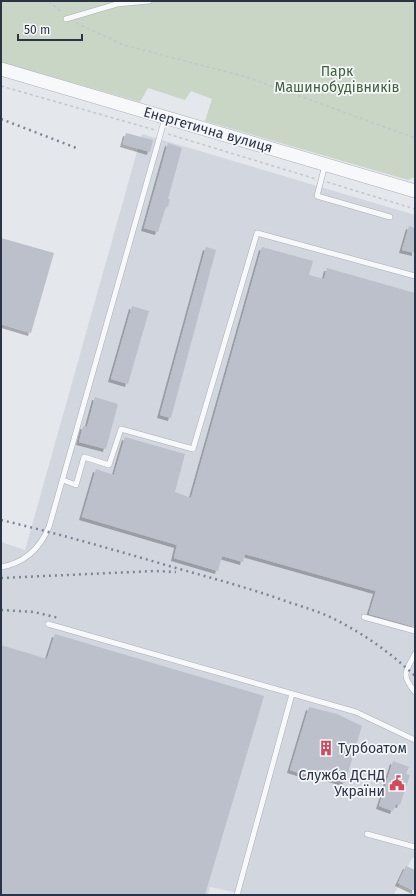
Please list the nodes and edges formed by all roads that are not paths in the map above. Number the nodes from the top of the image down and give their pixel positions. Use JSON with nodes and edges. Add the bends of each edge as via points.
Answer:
{"nodes":[{"id":1,"x":149,"y":1,"type":"edge"},
{"id":2,"x":66,"y":18,"type":"road end"},
{"id":3,"x":1,"y":69,"type":"edge"},
{"id":4,"x":165,"y":117,"type":"junction"},
{"id":5,"x":326,"y":164,"type":"junction"},
{"id":6,"x":415,"y":191,"type":"edge"},
{"id":7,"x":390,"y":217,"type":"dead end"},
{"id":8,"x":415,"y":276,"type":"edge"},
{"id":9,"x":63,"y":480,"type":"junction"},
{"id":10,"x":1,"y":567,"type":"edge"},
{"id":11,"x":364,"y":617,"type":"dead end"},
{"id":12,"x":48,"y":624,"type":"dead end"},
{"id":13,"x":415,"y":631,"type":"edge"},
{"id":14,"x":415,"y":654,"type":"edge"},
{"id":15,"x":415,"y":692,"type":"edge"},
{"id":16,"x":292,"y":694,"type":"junction"},
{"id":17,"x":415,"y":740,"type":"edge"},
{"id":18,"x":367,"y":834,"type":"dead end"},
{"id":19,"x":415,"y":847,"type":"edge"},
{"id":20,"x":237,"y":895,"type":"edge"}],
"edges":[{"from":1,"to":2,"type":"lane","via":[[117,4]]},
{"from":3,"to":4,"type":"street","name":"Енергетична вулиця"},
{"from":4,"to":5,"type":"street","name":"Енергетична вулиця"},
{"from":4,"to":9,"type":"lane"},
{"from":5,"to":6,"type":"street","name":"Енергетична вулиця"},
{"from":5,"to":7,"type":"lane","via":[[318,196]]},
{"from":8,"to":9,"type":"lane","via":[[256,233],[193,449],[121,429],[109,464],[84,457],[76,484]]},
{"from":9,"to":10,"type":"lane","via":[[42,542],[23,560]]},
{"from":11,"to":13,"type":"lane"},
{"from":12,"to":16,"type":"lane"},
{"from":14,"to":15,"type":"lane","via":[[405,674],[406,681]]},
{"from":16,"to":17,"type":"lane","via":[[356,712]]},
{"from":16,"to":20,"type":"lane"},
{"from":18,"to":19,"type":"lane"}]}
